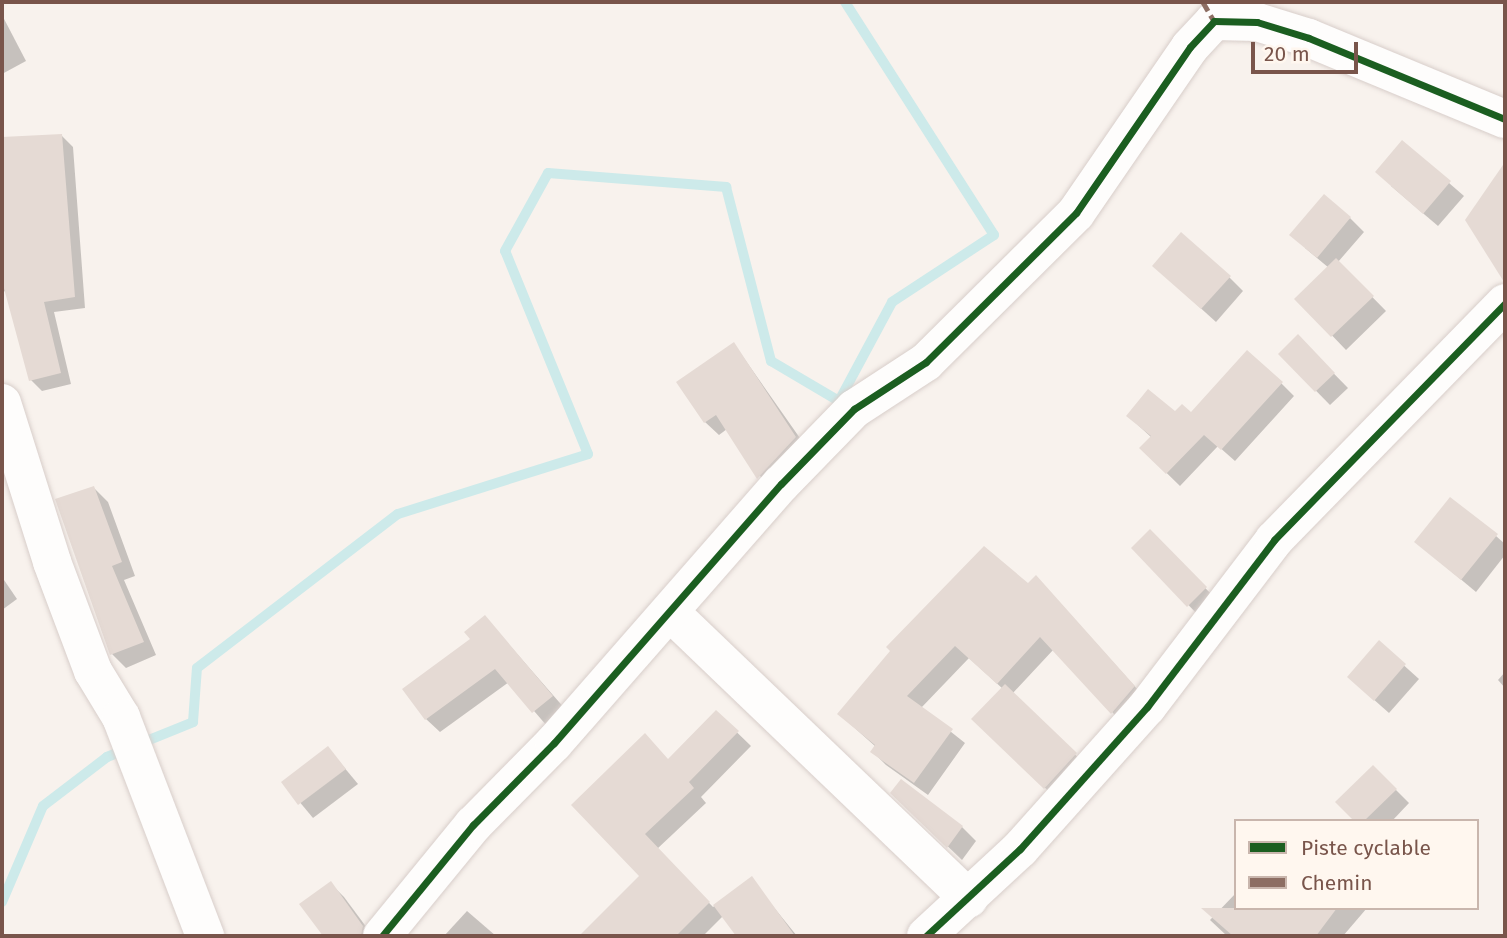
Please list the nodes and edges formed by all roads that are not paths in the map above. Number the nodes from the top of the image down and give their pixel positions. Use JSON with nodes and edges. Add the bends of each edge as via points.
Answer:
{"nodes":[{"id":1,"x":1505,"y":119,"type":"edge"},
{"id":2,"x":1505,"y":303,"type":"edge"},
{"id":3,"x":2,"y":403,"type":"edge"},
{"id":4,"x":670,"y":612,"type":"junction"},
{"id":5,"x":969,"y":899,"type":"junction"},
{"id":6,"x":206,"y":936,"type":"edge"},
{"id":7,"x":382,"y":936,"type":"edge"},
{"id":8,"x":926,"y":936,"type":"edge"}],
"edges":[{"from":1,"to":4,"type":"street","via":[[1309,38],[1257,22],[1214,21],[1190,47],[1076,213],[926,362],[854,409],[781,484]]},
{"from":2,"to":5,"type":"street","via":[[1274,540],[1147,707]]},
{"from":3,"to":6,"type":"street","via":[[52,562],[93,671],[121,717]]},
{"from":4,"to":5,"type":"street"},
{"from":4,"to":7,"type":"street","via":[[554,743],[472,825]]},
{"from":5,"to":8,"type":"street"}]}
